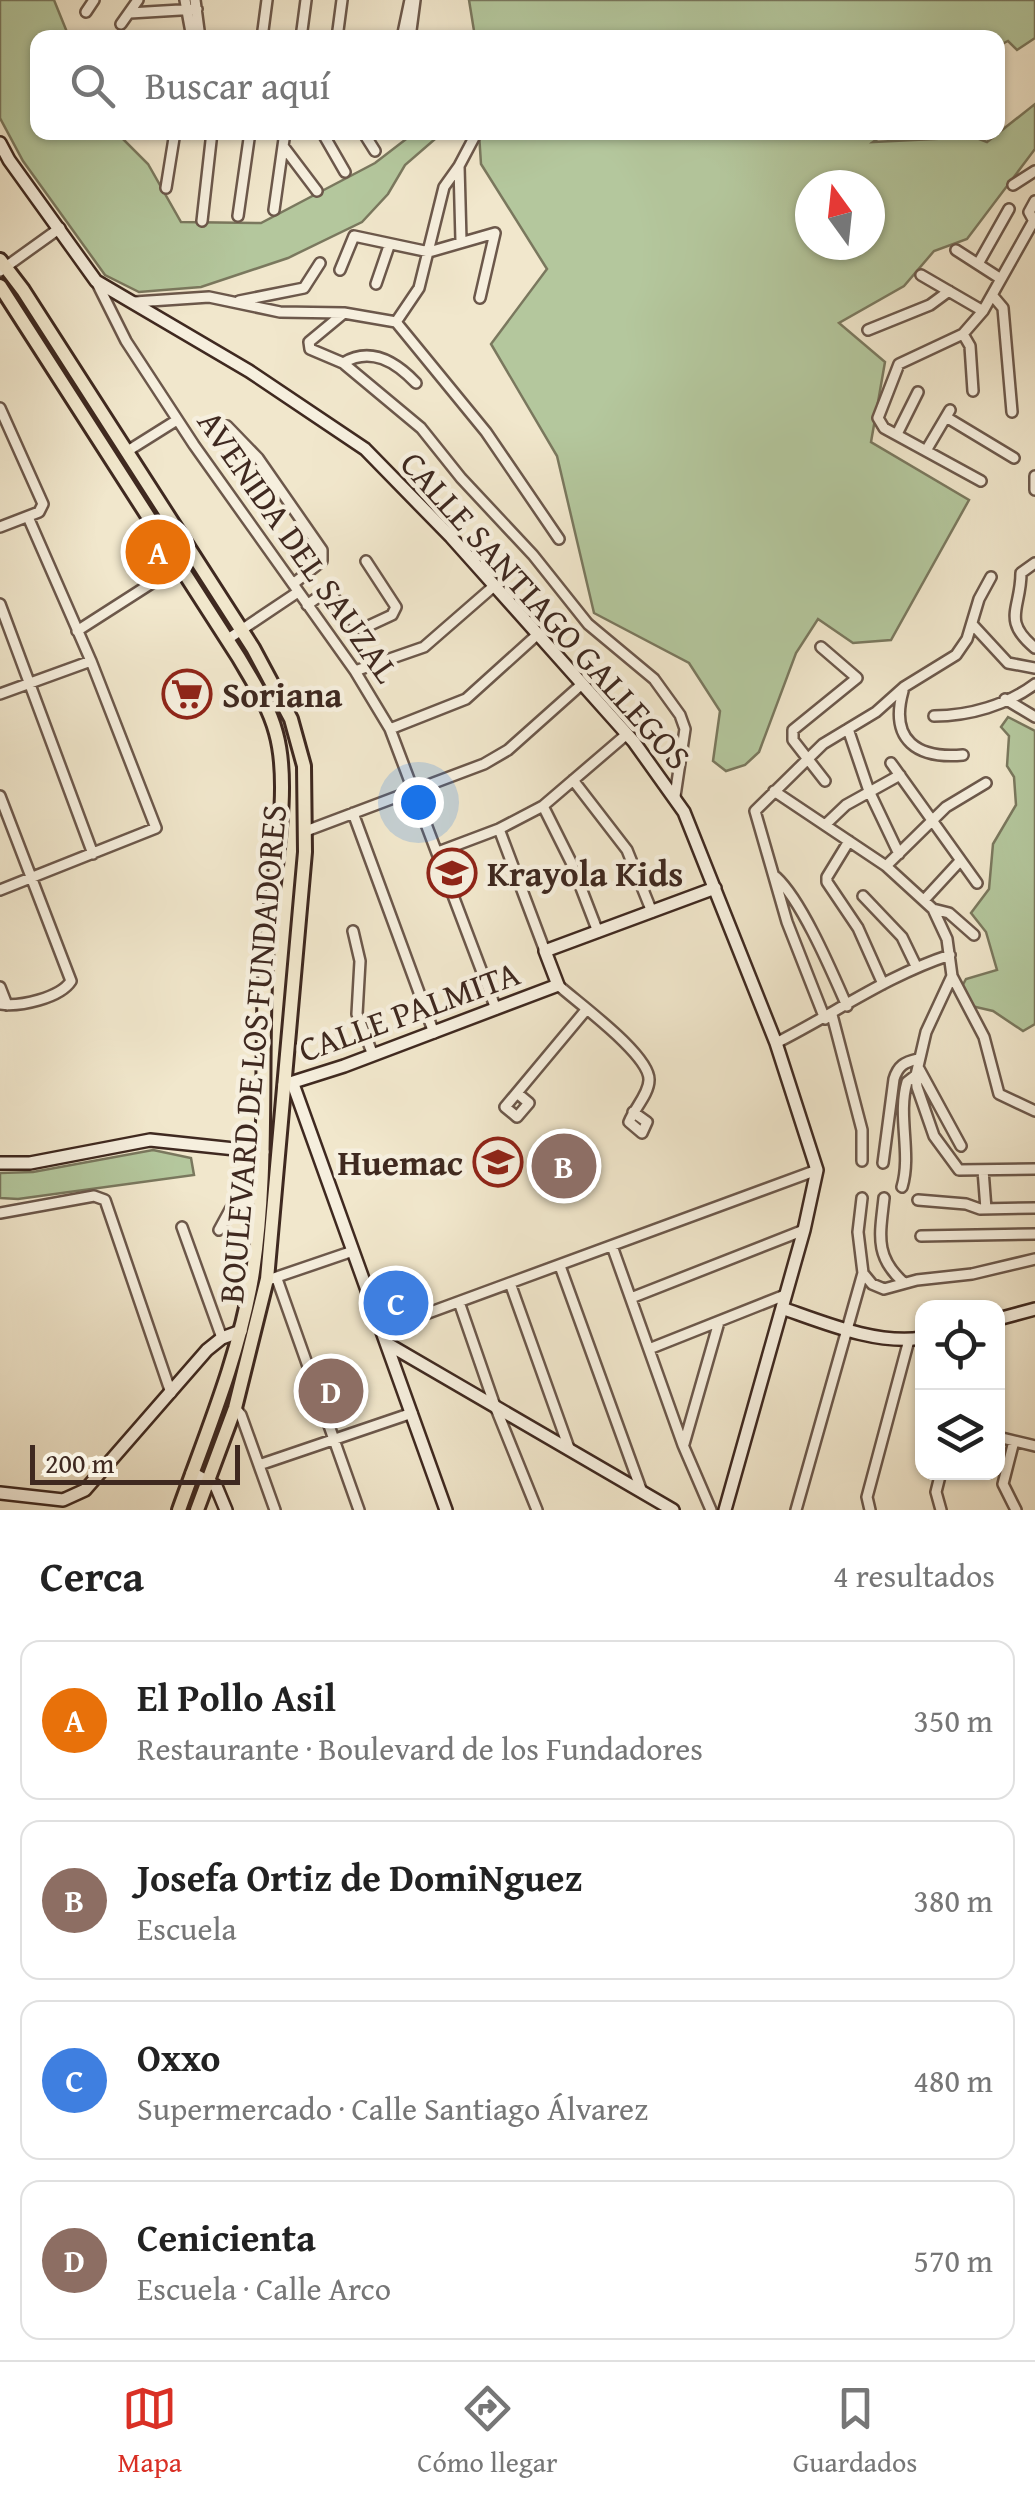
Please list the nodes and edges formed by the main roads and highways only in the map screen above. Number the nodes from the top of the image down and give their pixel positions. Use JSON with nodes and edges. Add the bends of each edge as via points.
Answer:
{"nodes":[{"id":1,"x":2,"y":266,"type":"edge"},
{"id":2,"x":0,"y":286,"type":"edge"},
{"id":3,"x":263,"y":1152,"type":"junction"},
{"id":4,"x":278,"y":1168,"type":"junction"},
{"id":5,"x":179,"y":1510,"type":"edge"},
{"id":6,"x":197,"y":1510,"type":"edge"}],
"edges":[{"from":1,"to":4,"type":"main road","name":"BOULEVARD DE LOS FUNDADORES","via":[[194,556],[291,719],[304,766],[306,831]]},
{"from":2,"to":3,"type":"main road","name":"BOULEVARD DE LOS FUNDADORES","via":[[270,716],[282,794],[265,964]]},
{"from":3,"to":4,"type":"main road"},
{"from":3,"to":5,"type":"main road","name":"BOULEVARD DE LOS FUNDADORES","via":[[252,1278],[240,1331]]},
{"from":4,"to":6,"type":"main road","name":"BOULEVARD DE LOS FUNDADORES","via":[[272,1279]]}]}
